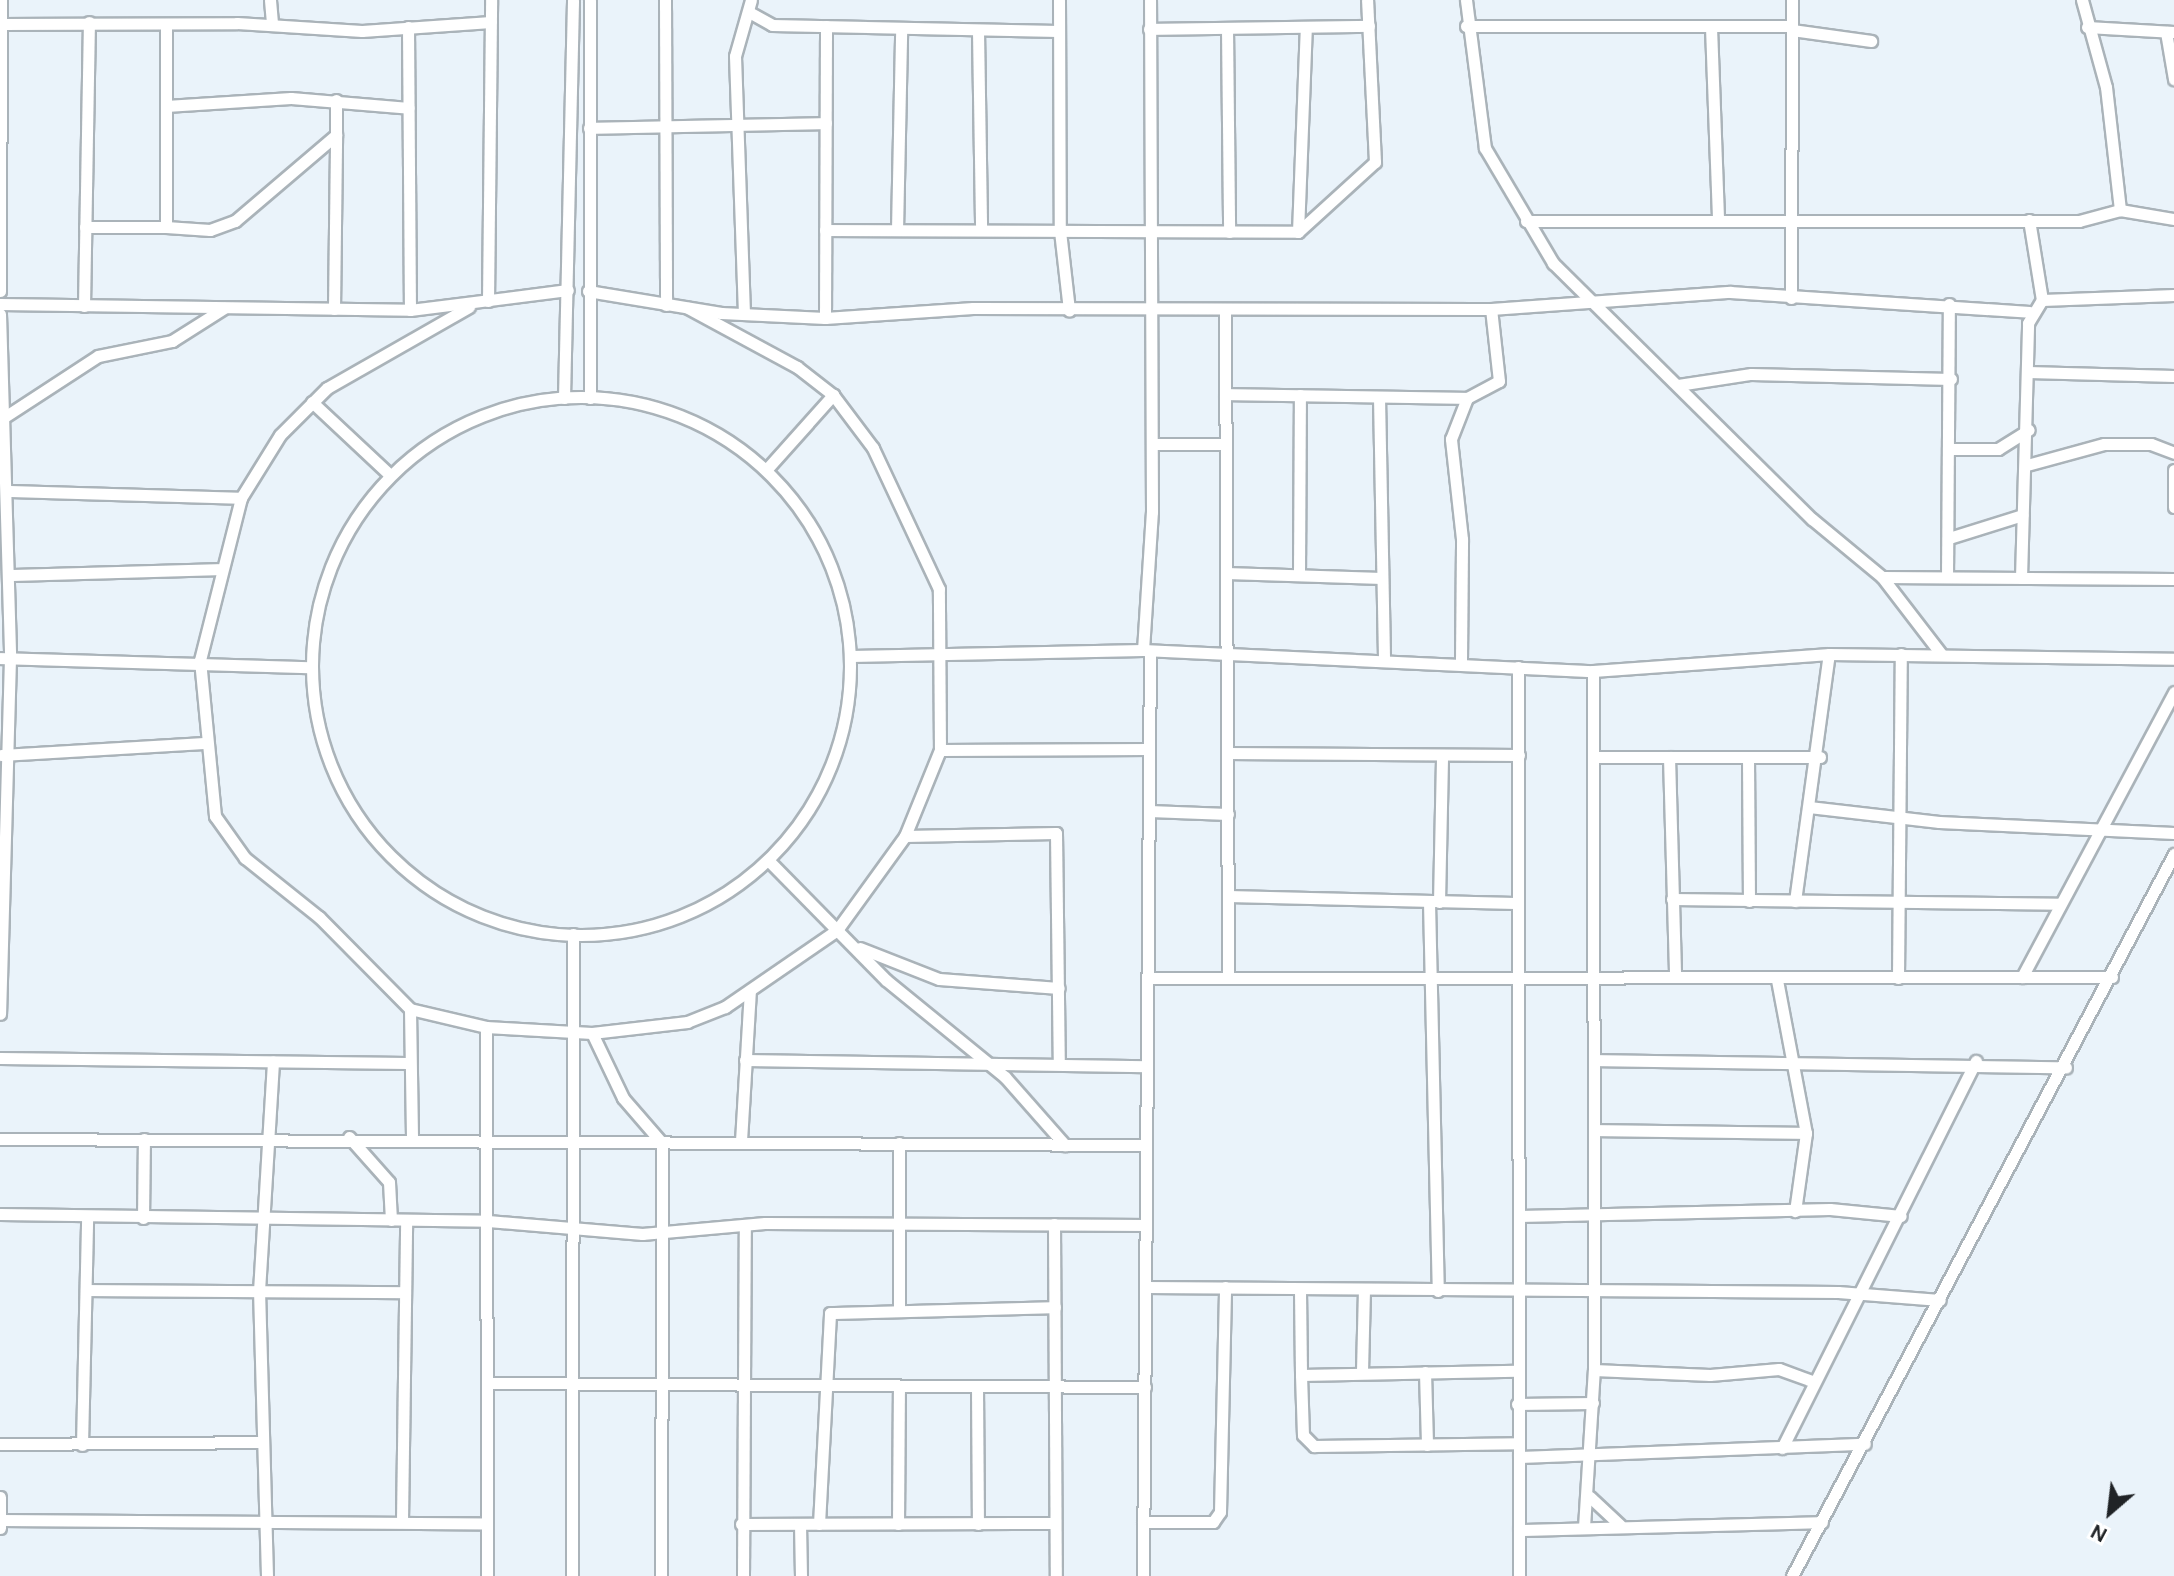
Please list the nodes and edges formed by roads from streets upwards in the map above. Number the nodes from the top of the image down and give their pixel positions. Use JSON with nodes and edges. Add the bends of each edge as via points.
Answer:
{"nodes":[{"id":1,"x":1,"y":0,"type":"edge"},
{"id":2,"x":270,"y":0,"type":"edge"},
{"id":3,"x":491,"y":0,"type":"edge"},
{"id":4,"x":573,"y":0,"type":"edge"},
{"id":5,"x":590,"y":0,"type":"edge"},
{"id":6,"x":665,"y":0,"type":"edge"},
{"id":7,"x":1059,"y":0,"type":"edge"},
{"id":8,"x":1150,"y":0,"type":"edge"},
{"id":9,"x":1367,"y":0,"type":"edge"},
{"id":10,"x":1466,"y":0,"type":"edge"},
{"id":11,"x":1792,"y":0,"type":"edge"},
{"id":12,"x":2082,"y":0,"type":"edge"},
{"id":13,"x":750,"y":6,"type":"edge"},
{"id":14,"x":89,"y":22,"type":"junction"},
{"id":15,"x":491,"y":22,"type":"junction"},
{"id":16,"x":0,"y":24,"type":"edge"},
{"id":17,"x":166,"y":25,"type":"junction"},
{"id":18,"x":272,"y":25,"type":"junction"},
{"id":19,"x":826,"y":26,"type":"junction"},
{"id":20,"x":1369,"y":26,"type":"junction"},
{"id":21,"x":1466,"y":26,"type":"junction"},
{"id":22,"x":408,"y":27,"type":"junction"},
{"id":23,"x":1306,"y":27,"type":"junction"},
{"id":24,"x":1711,"y":27,"type":"junction"},
{"id":25,"x":2087,"y":27,"type":"junction"},
{"id":26,"x":1227,"y":28,"type":"junction"},
{"id":27,"x":1792,"y":28,"type":"junction"},
{"id":28,"x":1149,"y":29,"type":"junction"},
{"id":29,"x":978,"y":31,"type":"junction"},
{"id":30,"x":1058,"y":31,"type":"junction"},
{"id":31,"x":901,"y":32,"type":"junction"},
{"id":32,"x":2170,"y":32,"type":"edge"},
{"id":33,"x":1871,"y":41,"type":"dead end"},
{"id":34,"x":2174,"y":79,"type":"edge"},
{"id":35,"x":336,"y":100,"type":"junction"},
{"id":36,"x":166,"y":106,"type":"junction"},
{"id":37,"x":409,"y":108,"type":"junction"},
{"id":38,"x":826,"y":123,"type":"junction"},
{"id":39,"x":665,"y":127,"type":"junction"},
{"id":40,"x":589,"y":128,"type":"junction"},
{"id":41,"x":740,"y":128,"type":"junction"},
{"id":42,"x":336,"y":135,"type":"junction"},
{"id":43,"x":2120,"y":210,"type":"junction"},
{"id":44,"x":1718,"y":219,"type":"junction"},
{"id":45,"x":2174,"y":219,"type":"edge"},
{"id":46,"x":1791,"y":220,"type":"junction"},
{"id":47,"x":2029,"y":220,"type":"junction"},
{"id":48,"x":1526,"y":221,"type":"junction"},
{"id":49,"x":85,"y":227,"type":"junction"},
{"id":50,"x":166,"y":227,"type":"junction"},
{"id":51,"x":1148,"y":229,"type":"junction"},
{"id":52,"x":825,"y":230,"type":"junction"},
{"id":53,"x":897,"y":230,"type":"junction"},
{"id":54,"x":981,"y":230,"type":"junction"},
{"id":55,"x":1060,"y":231,"type":"junction"},
{"id":56,"x":1229,"y":232,"type":"junction"},
{"id":57,"x":1298,"y":232,"type":"junction"},
{"id":58,"x":568,"y":290,"type":"junction"},
{"id":59,"x":0,"y":291,"type":"edge"},
{"id":60,"x":588,"y":291,"type":"junction"},
{"id":61,"x":2174,"y":295,"type":"edge"},
{"id":62,"x":1791,"y":298,"type":"junction"},
{"id":63,"x":2042,"y":300,"type":"junction"},
{"id":64,"x":488,"y":301,"type":"junction"},
{"id":65,"x":0,"y":304,"type":"edge"},
{"id":66,"x":1589,"y":304,"type":"junction"},
{"id":67,"x":1949,"y":304,"type":"junction"},
{"id":68,"x":666,"y":305,"type":"junction"},
{"id":69,"x":84,"y":306,"type":"junction"},
{"id":70,"x":469,"y":307,"type":"junction"},
{"id":71,"x":224,"y":308,"type":"junction"},
{"id":72,"x":688,"y":308,"type":"junction"},
{"id":73,"x":334,"y":309,"type":"junction"},
{"id":74,"x":1491,"y":309,"type":"junction"},
{"id":75,"x":410,"y":310,"type":"junction"},
{"id":76,"x":1069,"y":310,"type":"junction"},
{"id":77,"x":1225,"y":311,"type":"junction"},
{"id":78,"x":1152,"y":312,"type":"junction"},
{"id":79,"x":2029,"y":312,"type":"junction"},
{"id":80,"x":0,"y":314,"type":"edge"},
{"id":81,"x":744,"y":314,"type":"junction"},
{"id":82,"x":825,"y":318,"type":"junction"},
{"id":83,"x":2028,"y":372,"type":"junction"},
{"id":84,"x":2174,"y":376,"type":"edge"},
{"id":85,"x":1951,"y":379,"type":"junction"},
{"id":86,"x":1678,"y":385,"type":"junction"},
{"id":87,"x":1225,"y":394,"type":"junction"},
{"id":88,"x":833,"y":395,"type":"junction"},
{"id":89,"x":1300,"y":395,"type":"junction"},
{"id":90,"x":1379,"y":397,"type":"junction"},
{"id":91,"x":564,"y":398,"type":"junction"},
{"id":92,"x":590,"y":398,"type":"junction"},
{"id":93,"x":1467,"y":398,"type":"junction"},
{"id":94,"x":312,"y":402,"type":"junction"},
{"id":95,"x":6,"y":416,"type":"junction"},
{"id":96,"x":2028,"y":430,"type":"junction"},
{"id":97,"x":1152,"y":444,"type":"junction"},
{"id":98,"x":1225,"y":444,"type":"junction"},
{"id":99,"x":3,"y":449,"type":"edge"},
{"id":100,"x":1952,"y":449,"type":"junction"},
{"id":101,"x":2174,"y":453,"type":"edge"},
{"id":102,"x":2027,"y":465,"type":"junction"},
{"id":103,"x":766,"y":470,"type":"junction"},
{"id":104,"x":2174,"y":470,"type":"edge"},
{"id":105,"x":390,"y":475,"type":"junction"},
{"id":106,"x":7,"y":491,"type":"junction"},
{"id":107,"x":241,"y":498,"type":"junction"},
{"id":108,"x":2174,"y":507,"type":"edge"},
{"id":109,"x":2023,"y":515,"type":"junction"},
{"id":110,"x":1949,"y":538,"type":"junction"},
{"id":111,"x":218,"y":569,"type":"junction"},
{"id":112,"x":1226,"y":573,"type":"junction"},
{"id":113,"x":1299,"y":574,"type":"junction"},
{"id":114,"x":9,"y":575,"type":"junction"},
{"id":115,"x":1882,"y":577,"type":"junction"},
{"id":116,"x":1947,"y":577,"type":"junction"},
{"id":117,"x":1382,"y":578,"type":"junction"},
{"id":118,"x":2021,"y":578,"type":"junction"},
{"id":119,"x":2174,"y":579,"type":"edge"},
{"id":120,"x":2174,"y":587,"type":"edge"},
{"id":121,"x":1146,"y":651,"type":"junction"},
{"id":122,"x":1227,"y":653,"type":"junction"},
{"id":123,"x":1829,"y":654,"type":"junction"},
{"id":124,"x":1901,"y":654,"type":"junction"},
{"id":125,"x":1941,"y":654,"type":"junction"},
{"id":126,"x":944,"y":655,"type":"junction"},
{"id":127,"x":851,"y":656,"type":"junction"},
{"id":128,"x":1384,"y":657,"type":"junction"},
{"id":129,"x":5,"y":658,"type":"edge"},
{"id":130,"x":2174,"y":659,"type":"edge"},
{"id":131,"x":200,"y":660,"type":"junction"},
{"id":132,"x":1461,"y":660,"type":"junction"},
{"id":133,"x":312,"y":667,"type":"junction"},
{"id":134,"x":1518,"y":667,"type":"junction"},
{"id":135,"x":1593,"y":671,"type":"junction"},
{"id":136,"x":2174,"y":692,"type":"edge"},
{"id":137,"x":203,"y":743,"type":"junction"},
{"id":138,"x":1149,"y":749,"type":"junction"},
{"id":139,"x":940,"y":750,"type":"junction"},
{"id":140,"x":1227,"y":753,"type":"junction"},
{"id":141,"x":4,"y":755,"type":"edge"},
{"id":142,"x":1442,"y":755,"type":"junction"},
{"id":143,"x":1519,"y":755,"type":"junction"},
{"id":144,"x":1595,"y":757,"type":"junction"},
{"id":145,"x":1669,"y":757,"type":"junction"},
{"id":146,"x":1820,"y":757,"type":"junction"},
{"id":147,"x":1748,"y":758,"type":"junction"},
{"id":148,"x":1809,"y":807,"type":"junction"},
{"id":149,"x":1149,"y":811,"type":"junction"},
{"id":150,"x":1228,"y":814,"type":"junction"},
{"id":151,"x":1901,"y":820,"type":"junction"},
{"id":152,"x":2099,"y":829,"type":"junction"},
{"id":153,"x":2174,"y":833,"type":"edge"},
{"id":154,"x":905,"y":836,"type":"junction"},
{"id":155,"x":2174,"y":854,"type":"edge"},
{"id":156,"x":770,"y":862,"type":"junction"},
{"id":157,"x":2,"y":896,"type":"edge"},
{"id":158,"x":1228,"y":896,"type":"junction"},
{"id":159,"x":1672,"y":899,"type":"junction"},
{"id":160,"x":1749,"y":901,"type":"junction"},
{"id":161,"x":1795,"y":901,"type":"junction"},
{"id":162,"x":1434,"y":902,"type":"junction"},
{"id":163,"x":1515,"y":903,"type":"junction"},
{"id":164,"x":1901,"y":903,"type":"junction"},
{"id":165,"x":2060,"y":904,"type":"junction"},
{"id":166,"x":837,"y":930,"type":"junction"},
{"id":167,"x":573,"y":934,"type":"junction"},
{"id":168,"x":852,"y":945,"type":"junction"},
{"id":169,"x":0,"y":975,"type":"edge"},
{"id":170,"x":1228,"y":975,"type":"junction"},
{"id":171,"x":1433,"y":977,"type":"junction"},
{"id":172,"x":1520,"y":977,"type":"junction"},
{"id":173,"x":1595,"y":977,"type":"junction"},
{"id":174,"x":1675,"y":977,"type":"junction"},
{"id":175,"x":2022,"y":977,"type":"junction"},
{"id":176,"x":2112,"y":977,"type":"junction"},
{"id":177,"x":1148,"y":978,"type":"junction"},
{"id":178,"x":1898,"y":978,"type":"junction"},
{"id":179,"x":1777,"y":980,"type":"junction"},
{"id":180,"x":1059,"y":988,"type":"junction"},
{"id":181,"x":750,"y":991,"type":"junction"},
{"id":182,"x":410,"y":1009,"type":"junction"},
{"id":183,"x":0,"y":1014,"type":"edge"},
{"id":184,"x":486,"y":1027,"type":"junction"},
{"id":185,"x":573,"y":1030,"type":"junction"},
{"id":186,"x":592,"y":1033,"type":"junction"},
{"id":187,"x":0,"y":1058,"type":"edge"},
{"id":188,"x":745,"y":1060,"type":"junction"},
{"id":189,"x":1595,"y":1060,"type":"junction"},
{"id":190,"x":273,"y":1061,"type":"junction"},
{"id":191,"x":1797,"y":1061,"type":"junction"},
{"id":192,"x":1976,"y":1061,"type":"junction"},
{"id":193,"x":407,"y":1063,"type":"junction"},
{"id":194,"x":1059,"y":1064,"type":"junction"},
{"id":195,"x":993,"y":1065,"type":"junction"},
{"id":196,"x":1147,"y":1066,"type":"junction"},
{"id":197,"x":2066,"y":1067,"type":"junction"},
{"id":198,"x":1595,"y":1130,"type":"junction"},
{"id":199,"x":1806,"y":1133,"type":"junction"},
{"id":200,"x":349,"y":1137,"type":"junction"},
{"id":201,"x":412,"y":1137,"type":"junction"},
{"id":202,"x":489,"y":1138,"type":"junction"},
{"id":203,"x":572,"y":1138,"type":"junction"},
{"id":204,"x":0,"y":1139,"type":"edge"},
{"id":205,"x":144,"y":1139,"type":"junction"},
{"id":206,"x":268,"y":1139,"type":"junction"},
{"id":207,"x":741,"y":1141,"type":"junction"},
{"id":208,"x":662,"y":1143,"type":"junction"},
{"id":209,"x":899,"y":1143,"type":"junction"},
{"id":210,"x":1065,"y":1145,"type":"junction"},
{"id":211,"x":1146,"y":1145,"type":"junction"},
{"id":212,"x":1795,"y":1211,"type":"junction"},
{"id":213,"x":1595,"y":1213,"type":"junction"},
{"id":214,"x":0,"y":1214,"type":"edge"},
{"id":215,"x":1519,"y":1216,"type":"junction"},
{"id":216,"x":1901,"y":1216,"type":"junction"},
{"id":217,"x":87,"y":1217,"type":"junction"},
{"id":218,"x":143,"y":1218,"type":"junction"},
{"id":219,"x":263,"y":1219,"type":"junction"},
{"id":220,"x":391,"y":1220,"type":"junction"},
{"id":221,"x":406,"y":1220,"type":"junction"},
{"id":222,"x":488,"y":1221,"type":"junction"},
{"id":223,"x":899,"y":1224,"type":"junction"},
{"id":224,"x":1054,"y":1224,"type":"junction"},
{"id":225,"x":1146,"y":1225,"type":"junction"},
{"id":226,"x":745,"y":1226,"type":"junction"},
{"id":227,"x":574,"y":1229,"type":"junction"},
{"id":228,"x":660,"y":1233,"type":"junction"},
{"id":229,"x":1146,"y":1287,"type":"junction"},
{"id":230,"x":1225,"y":1287,"type":"junction"},
{"id":231,"x":87,"y":1290,"type":"junction"},
{"id":232,"x":1364,"y":1290,"type":"junction"},
{"id":233,"x":259,"y":1291,"type":"junction"},
{"id":234,"x":1300,"y":1291,"type":"junction"},
{"id":235,"x":1438,"y":1291,"type":"junction"},
{"id":236,"x":405,"y":1292,"type":"junction"},
{"id":237,"x":1516,"y":1292,"type":"junction"},
{"id":238,"x":1595,"y":1292,"type":"junction"},
{"id":239,"x":1858,"y":1293,"type":"junction"},
{"id":240,"x":1940,"y":1300,"type":"junction"},
{"id":241,"x":1055,"y":1307,"type":"junction"},
{"id":242,"x":899,"y":1309,"type":"junction"},
{"id":243,"x":1594,"y":1370,"type":"junction"},
{"id":244,"x":1362,"y":1371,"type":"junction"},
{"id":245,"x":1516,"y":1371,"type":"junction"},
{"id":246,"x":1425,"y":1372,"type":"junction"},
{"id":247,"x":1301,"y":1375,"type":"junction"},
{"id":248,"x":1814,"y":1382,"type":"junction"},
{"id":249,"x":489,"y":1383,"type":"junction"},
{"id":250,"x":572,"y":1384,"type":"junction"},
{"id":251,"x":661,"y":1385,"type":"junction"},
{"id":252,"x":741,"y":1385,"type":"junction"},
{"id":253,"x":824,"y":1386,"type":"junction"},
{"id":254,"x":899,"y":1386,"type":"junction"},
{"id":255,"x":977,"y":1387,"type":"junction"},
{"id":256,"x":1145,"y":1387,"type":"junction"},
{"id":257,"x":1055,"y":1388,"type":"junction"},
{"id":258,"x":1593,"y":1403,"type":"junction"},
{"id":259,"x":1517,"y":1404,"type":"junction"},
{"id":260,"x":260,"y":1442,"type":"junction"},
{"id":261,"x":1519,"y":1443,"type":"junction"},
{"id":262,"x":0,"y":1444,"type":"edge"},
{"id":263,"x":1865,"y":1444,"type":"junction"},
{"id":264,"x":82,"y":1445,"type":"junction"},
{"id":265,"x":1427,"y":1445,"type":"junction"},
{"id":266,"x":1782,"y":1448,"type":"junction"},
{"id":267,"x":1593,"y":1450,"type":"junction"},
{"id":268,"x":1519,"y":1457,"type":"junction"},
{"id":269,"x":0,"y":1497,"type":"edge"},
{"id":270,"x":1590,"y":1497,"type":"junction"},
{"id":271,"x":0,"y":1520,"type":"edge"},
{"id":272,"x":266,"y":1520,"type":"junction"},
{"id":273,"x":402,"y":1520,"type":"junction"},
{"id":274,"x":1143,"y":1522,"type":"junction"},
{"id":275,"x":1822,"y":1522,"type":"junction"},
{"id":276,"x":487,"y":1523,"type":"junction"},
{"id":277,"x":1055,"y":1523,"type":"junction"},
{"id":278,"x":741,"y":1524,"type":"junction"},
{"id":279,"x":800,"y":1524,"type":"junction"},
{"id":280,"x":819,"y":1524,"type":"junction"},
{"id":281,"x":898,"y":1524,"type":"junction"},
{"id":282,"x":978,"y":1524,"type":"junction"},
{"id":283,"x":1620,"y":1525,"type":"junction"},
{"id":284,"x":1584,"y":1527,"type":"junction"},
{"id":285,"x":0,"y":1528,"type":"edge"},
{"id":286,"x":1519,"y":1530,"type":"junction"},
{"id":287,"x":267,"y":1576,"type":"edge"},
{"id":288,"x":487,"y":1576,"type":"edge"},
{"id":289,"x":572,"y":1576,"type":"edge"},
{"id":290,"x":661,"y":1576,"type":"edge"},
{"id":291,"x":743,"y":1576,"type":"edge"},
{"id":292,"x":801,"y":1576,"type":"edge"},
{"id":293,"x":1056,"y":1576,"type":"edge"},
{"id":294,"x":1143,"y":1576,"type":"edge"},
{"id":295,"x":1519,"y":1576,"type":"edge"},
{"id":296,"x":1792,"y":1576,"type":"edge"}],
"edges":[{"from":1,"to":16,"type":"street"},
{"from":2,"to":18,"type":"street"},
{"from":3,"to":15,"type":"street"},
{"from":4,"to":58,"type":"street"},
{"from":5,"to":40,"type":"street"},
{"from":6,"to":39,"type":"street"},
{"from":7,"to":30,"type":"street"},
{"from":8,"to":28,"type":"street"},
{"from":9,"to":20,"type":"street"},
{"from":10,"to":21,"type":"street"},
{"from":11,"to":27,"type":"street"},
{"from":12,"to":25,"type":"street"},
{"from":13,"to":19,"type":"street","via":[[772,25]]},
{"from":13,"to":41,"type":"street","via":[[735,56]]},
{"from":14,"to":16,"type":"street"},
{"from":14,"to":17,"type":"street"},
{"from":14,"to":49,"type":"street"},
{"from":15,"to":22,"type":"street"},
{"from":15,"to":64,"type":"street"},
{"from":16,"to":59,"type":"street"},
{"from":17,"to":18,"type":"street"},
{"from":17,"to":36,"type":"street"},
{"from":18,"to":22,"type":"street"},
{"from":19,"to":31,"type":"street"},
{"from":19,"to":38,"type":"street"},
{"from":20,"to":23,"type":"street"},
{"from":20,"to":57,"type":"street","via":[[1375,162]]},
{"from":21,"to":24,"type":"street"},
{"from":21,"to":48,"type":"street","via":[[1485,148]]},
{"from":22,"to":37,"type":"street"},
{"from":23,"to":26,"type":"street"},
{"from":23,"to":57,"type":"street"},
{"from":24,"to":27,"type":"street"},
{"from":24,"to":44,"type":"street"},
{"from":25,"to":32,"type":"street"},
{"from":25,"to":43,"type":"street","via":[[2106,87]]},
{"from":26,"to":28,"type":"street"},
{"from":26,"to":56,"type":"street"},
{"from":27,"to":33,"type":"street"},
{"from":27,"to":46,"type":"street"},
{"from":28,"to":51,"type":"street"},
{"from":29,"to":30,"type":"street"},
{"from":29,"to":31,"type":"street"},
{"from":29,"to":54,"type":"street"},
{"from":30,"to":55,"type":"street"},
{"from":31,"to":53,"type":"street"},
{"from":32,"to":34,"type":"street"},
{"from":35,"to":36,"type":"street"},
{"from":35,"to":37,"type":"street"},
{"from":35,"to":42,"type":"street"},
{"from":36,"to":50,"type":"street"},
{"from":37,"to":75,"type":"street"},
{"from":38,"to":41,"type":"street","via":[[775,118]]},
{"from":38,"to":52,"type":"street"},
{"from":39,"to":40,"type":"street"},
{"from":39,"to":41,"type":"street"},
{"from":39,"to":68,"type":"street"},
{"from":40,"to":60,"type":"street"},
{"from":41,"to":81,"type":"street"},
{"from":42,"to":50,"type":"street","via":[[235,221],[210,230]]},
{"from":42,"to":73,"type":"street"},
{"from":43,"to":45,"type":"street"},
{"from":43,"to":47,"type":"street","via":[[2079,221]]},
{"from":44,"to":46,"type":"street"},
{"from":44,"to":48,"type":"street"},
{"from":46,"to":47,"type":"street"},
{"from":46,"to":62,"type":"street"},
{"from":47,"to":63,"type":"street"},
{"from":48,"to":66,"type":"street"},
{"from":49,"to":50,"type":"street"},
{"from":49,"to":69,"type":"street"},
{"from":51,"to":55,"type":"street"},
{"from":51,"to":56,"type":"street"},
{"from":51,"to":78,"type":"street"},
{"from":52,"to":53,"type":"street"},
{"from":52,"to":82,"type":"street"},
{"from":53,"to":54,"type":"street"},
{"from":54,"to":55,"type":"street"},
{"from":55,"to":76,"type":"street"},
{"from":56,"to":57,"type":"street"},
{"from":58,"to":64,"type":"street"},
{"from":58,"to":91,"type":"street"},
{"from":60,"to":68,"type":"street"},
{"from":60,"to":92,"type":"street"},
{"from":61,"to":63,"type":"street"},
{"from":62,"to":66,"type":"street","via":[[1702,293]]},
{"from":62,"to":67,"type":"street"},
{"from":63,"to":79,"type":"street"},
{"from":64,"to":70,"type":"street"},
{"from":65,"to":69,"type":"street"},
{"from":66,"to":74,"type":"street"},
{"from":66,"to":86,"type":"street"},
{"from":67,"to":79,"type":"street"},
{"from":67,"to":85,"type":"street"},
{"from":68,"to":72,"type":"street"},
{"from":69,"to":71,"type":"street"},
{"from":70,"to":75,"type":"street"},
{"from":70,"to":94,"type":"street"},
{"from":71,"to":73,"type":"street"},
{"from":71,"to":95,"type":"street","via":[[172,341],[98,356]]},
{"from":72,"to":81,"type":"street"},
{"from":72,"to":88,"type":"street","via":[[776,353]]},
{"from":73,"to":75,"type":"street"},
{"from":74,"to":77,"type":"street"},
{"from":74,"to":93,"type":"street","via":[[1499,381]]},
{"from":76,"to":78,"type":"street"},
{"from":76,"to":82,"type":"street"},
{"from":77,"to":78,"type":"street"},
{"from":77,"to":87,"type":"street"},
{"from":78,"to":97,"type":"street"},
{"from":79,"to":83,"type":"street"},
{"from":80,"to":95,"type":"street"},
{"from":81,"to":82,"type":"street"},
{"from":83,"to":84,"type":"street"},
{"from":83,"to":96,"type":"street"},
{"from":85,"to":86,"type":"street","via":[[1751,374]]},
{"from":85,"to":100,"type":"street"},
{"from":86,"to":115,"type":"street"},
{"from":87,"to":89,"type":"street"},
{"from":87,"to":98,"type":"street"},
{"from":88,"to":103,"type":"street"},
{"from":88,"to":126,"type":"street","via":[[873,448],[939,589]]},
{"from":89,"to":90,"type":"street"},
{"from":89,"to":113,"type":"street"},
{"from":90,"to":93,"type":"street"},
{"from":90,"to":117,"type":"street"},
{"from":91,"to":92,"type":"street"},
{"from":91,"to":105,"type":"street","via":[[476,418]]},
{"from":92,"to":103,"type":"street","via":[[694,422]]},
{"from":93,"to":132,"type":"street","via":[[1451,439],[1462,539]]},
{"from":94,"to":105,"type":"street"},
{"from":94,"to":107,"type":"street","via":[[280,435]]},
{"from":95,"to":99,"type":"street"},
{"from":96,"to":100,"type":"street","via":[[1998,449]]},
{"from":96,"to":102,"type":"street"},
{"from":97,"to":98,"type":"street"},
{"from":97,"to":121,"type":"street"},
{"from":98,"to":112,"type":"street"},
{"from":99,"to":106,"type":"street"},
{"from":100,"to":110,"type":"street"},
{"from":101,"to":102,"type":"street","via":[[2151,444],[2104,444]]},
{"from":102,"to":109,"type":"street"},
{"from":103,"to":127,"type":"street","via":[[802,512],[832,566]]},
{"from":104,"to":108,"type":"street"},
{"from":105,"to":133,"type":"street","via":[[331,563]]},
{"from":106,"to":107,"type":"street"},
{"from":106,"to":114,"type":"street"},
{"from":107,"to":111,"type":"street"},
{"from":109,"to":110,"type":"street"},
{"from":109,"to":118,"type":"street"},
{"from":110,"to":116,"type":"street"},
{"from":111,"to":114,"type":"street"},
{"from":111,"to":131,"type":"street"},
{"from":112,"to":113,"type":"street"},
{"from":112,"to":122,"type":"street"},
{"from":113,"to":117,"type":"street"},
{"from":114,"to":129,"type":"street"},
{"from":115,"to":116,"type":"street"},
{"from":115,"to":125,"type":"street"},
{"from":116,"to":118,"type":"street"},
{"from":117,"to":128,"type":"street"},
{"from":118,"to":119,"type":"street"},
{"from":119,"to":120,"type":"street"},
{"from":121,"to":122,"type":"street"},
{"from":121,"to":126,"type":"street"},
{"from":121,"to":138,"type":"street"},
{"from":122,"to":128,"type":"street"},
{"from":122,"to":140,"type":"street"},
{"from":123,"to":124,"type":"street"},
{"from":123,"to":135,"type":"street"},
{"from":123,"to":146,"type":"street"},
{"from":124,"to":125,"type":"street"},
{"from":124,"to":151,"type":"street"},
{"from":125,"to":130,"type":"street"},
{"from":126,"to":127,"type":"street"},
{"from":126,"to":139,"type":"street"},
{"from":127,"to":156,"type":"street","via":[[833,765]]},
{"from":128,"to":132,"type":"street"},
{"from":129,"to":131,"type":"street"},
{"from":129,"to":141,"type":"street"},
{"from":131,"to":133,"type":"street"},
{"from":131,"to":137,"type":"street"},
{"from":132,"to":134,"type":"street"},
{"from":133,"to":167,"type":"street","via":[[316,715],[336,778],[395,860],[441,897],[479,915]]},
{"from":134,"to":135,"type":"street"},
{"from":134,"to":143,"type":"street"},
{"from":135,"to":144,"type":"street"},
{"from":136,"to":152,"type":"street"},
{"from":137,"to":141,"type":"street","via":[[33,748]]},
{"from":137,"to":182,"type":"street","via":[[221,831]]},
{"from":138,"to":139,"type":"street"},
{"from":138,"to":149,"type":"street"},
{"from":139,"to":154,"type":"street"},
{"from":140,"to":142,"type":"street"},
{"from":140,"to":150,"type":"street"},
{"from":141,"to":157,"type":"street"},
{"from":142,"to":143,"type":"street"},
{"from":142,"to":162,"type":"street"},
{"from":143,"to":163,"type":"street"},
{"from":144,"to":145,"type":"street"},
{"from":144,"to":173,"type":"street"},
{"from":145,"to":147,"type":"street"},
{"from":145,"to":159,"type":"street"},
{"from":146,"to":147,"type":"street"},
{"from":146,"to":148,"type":"street"},
{"from":147,"to":160,"type":"street"},
{"from":148,"to":151,"type":"street"},
{"from":148,"to":161,"type":"street"},
{"from":149,"to":150,"type":"street"},
{"from":149,"to":177,"type":"street"},
{"from":150,"to":158,"type":"street"},
{"from":151,"to":152,"type":"street"},
{"from":151,"to":164,"type":"street"},
{"from":152,"to":153,"type":"street"},
{"from":152,"to":165,"type":"street"},
{"from":154,"to":166,"type":"street"},
{"from":154,"to":180,"type":"street","via":[[1056,833]]},
{"from":155,"to":176,"type":"street"},
{"from":156,"to":166,"type":"street"},
{"from":156,"to":167,"type":"street","via":[[683,916],[613,934]]},
{"from":157,"to":169,"type":"street"},
{"from":158,"to":162,"type":"street"},
{"from":158,"to":170,"type":"street"},
{"from":159,"to":160,"type":"street"},
{"from":159,"to":174,"type":"street"},
{"from":160,"to":161,"type":"street"},
{"from":161,"to":164,"type":"street"},
{"from":162,"to":163,"type":"street"},
{"from":162,"to":171,"type":"street"},
{"from":163,"to":172,"type":"street"},
{"from":164,"to":165,"type":"street"},
{"from":164,"to":178,"type":"street"},
{"from":165,"to":175,"type":"street"},
{"from":166,"to":168,"type":"street"},
{"from":166,"to":181,"type":"street"},
{"from":167,"to":185,"type":"street"},
{"from":168,"to":180,"type":"street","via":[[939,979]]},
{"from":168,"to":195,"type":"street"},
{"from":169,"to":183,"type":"street"},
{"from":170,"to":171,"type":"street"},
{"from":170,"to":177,"type":"street"},
{"from":171,"to":172,"type":"street"},
{"from":171,"to":235,"type":"street"},
{"from":172,"to":173,"type":"street"},
{"from":172,"to":215,"type":"street"},
{"from":173,"to":174,"type":"street"},
{"from":173,"to":189,"type":"street"},
{"from":174,"to":179,"type":"street"},
{"from":175,"to":176,"type":"street"},
{"from":175,"to":178,"type":"street"},
{"from":176,"to":197,"type":"street"},
{"from":177,"to":196,"type":"street"},
{"from":178,"to":179,"type":"street"},
{"from":179,"to":191,"type":"street"},
{"from":180,"to":194,"type":"street"},
{"from":181,"to":186,"type":"street","via":[[687,1022]]},
{"from":181,"to":188,"type":"street"},
{"from":182,"to":184,"type":"street"},
{"from":182,"to":193,"type":"street"},
{"from":184,"to":185,"type":"street"},
{"from":184,"to":202,"type":"street"},
{"from":185,"to":186,"type":"street"},
{"from":185,"to":203,"type":"street"},
{"from":186,"to":208,"type":"street","via":[[623,1098]]},
{"from":187,"to":190,"type":"street"},
{"from":188,"to":195,"type":"street"},
{"from":188,"to":207,"type":"street"},
{"from":189,"to":191,"type":"street"},
{"from":189,"to":198,"type":"street"},
{"from":190,"to":193,"type":"street"},
{"from":190,"to":206,"type":"street"},
{"from":191,"to":192,"type":"street"},
{"from":191,"to":199,"type":"street"},
{"from":192,"to":197,"type":"street"},
{"from":192,"to":216,"type":"street"},
{"from":193,"to":201,"type":"street"},
{"from":194,"to":195,"type":"street"},
{"from":194,"to":196,"type":"street"},
{"from":195,"to":210,"type":"street"},
{"from":196,"to":211,"type":"street"},
{"from":197,"to":240,"type":"street"},
{"from":198,"to":199,"type":"street"},
{"from":198,"to":213,"type":"street"},
{"from":199,"to":212,"type":"street"},
{"from":200,"to":201,"type":"street"},
{"from":200,"to":206,"type":"street"},
{"from":200,"to":220,"type":"street","via":[[389,1182]]},
{"from":201,"to":202,"type":"street"},
{"from":202,"to":203,"type":"street"},
{"from":202,"to":222,"type":"street"},
{"from":203,"to":208,"type":"street"},
{"from":203,"to":227,"type":"street"},
{"from":204,"to":205,"type":"street"},
{"from":205,"to":206,"type":"street"},
{"from":205,"to":218,"type":"street"},
{"from":206,"to":219,"type":"street"},
{"from":207,"to":208,"type":"street"},
{"from":207,"to":209,"type":"street"},
{"from":208,"to":228,"type":"street"},
{"from":209,"to":210,"type":"street"},
{"from":209,"to":223,"type":"street"},
{"from":210,"to":211,"type":"street"},
{"from":211,"to":225,"type":"street"},
{"from":212,"to":213,"type":"street"},
{"from":212,"to":216,"type":"street"},
{"from":213,"to":215,"type":"street"},
{"from":213,"to":238,"type":"street"},
{"from":214,"to":217,"type":"street"},
{"from":215,"to":237,"type":"street"},
{"from":216,"to":239,"type":"street"},
{"from":217,"to":218,"type":"street"},
{"from":217,"to":231,"type":"street"},
{"from":218,"to":219,"type":"street"},
{"from":219,"to":220,"type":"street"},
{"from":219,"to":233,"type":"street"},
{"from":220,"to":221,"type":"street"},
{"from":221,"to":222,"type":"street"},
{"from":221,"to":236,"type":"street"},
{"from":222,"to":227,"type":"street"},
{"from":222,"to":249,"type":"street"},
{"from":223,"to":224,"type":"street"},
{"from":223,"to":226,"type":"street"},
{"from":223,"to":242,"type":"street"},
{"from":224,"to":225,"type":"street"},
{"from":224,"to":241,"type":"street"},
{"from":225,"to":229,"type":"street"},
{"from":226,"to":228,"type":"street"},
{"from":226,"to":252,"type":"street"},
{"from":227,"to":228,"type":"street"},
{"from":227,"to":250,"type":"street"},
{"from":228,"to":251,"type":"street"},
{"from":229,"to":230,"type":"street"},
{"from":229,"to":256,"type":"street"},
{"from":230,"to":234,"type":"street"},
{"from":230,"to":274,"type":"street","via":[[1218,1518]]},
{"from":231,"to":233,"type":"street"},
{"from":231,"to":264,"type":"street"},
{"from":232,"to":234,"type":"street"},
{"from":232,"to":235,"type":"street"},
{"from":232,"to":244,"type":"street"},
{"from":233,"to":236,"type":"street"},
{"from":233,"to":260,"type":"street"},
{"from":234,"to":247,"type":"street"},
{"from":235,"to":237,"type":"street"},
{"from":236,"to":273,"type":"street"},
{"from":237,"to":238,"type":"street"},
{"from":237,"to":245,"type":"street"},
{"from":238,"to":239,"type":"street"},
{"from":238,"to":243,"type":"street"},
{"from":239,"to":240,"type":"street"},
{"from":239,"to":248,"type":"street"},
{"from":240,"to":263,"type":"street"},
{"from":241,"to":242,"type":"street"},
{"from":241,"to":257,"type":"street"},
{"from":242,"to":253,"type":"street","via":[[830,1313]]},
{"from":243,"to":248,"type":"street","via":[[1710,1375],[1779,1369]]},
{"from":243,"to":258,"type":"street"},
{"from":244,"to":246,"type":"street"},
{"from":244,"to":247,"type":"street"},
{"from":245,"to":246,"type":"street"},
{"from":245,"to":259,"type":"street"},
{"from":246,"to":265,"type":"street"},
{"from":247,"to":265,"type":"street","via":[[1307,1442]]},
{"from":248,"to":266,"type":"street"},
{"from":249,"to":250,"type":"street"},
{"from":249,"to":276,"type":"street"},
{"from":250,"to":251,"type":"street"},
{"from":250,"to":289,"type":"street"},
{"from":251,"to":252,"type":"street"},
{"from":251,"to":290,"type":"street"},
{"from":252,"to":253,"type":"street"},
{"from":252,"to":278,"type":"street"},
{"from":253,"to":254,"type":"street"},
{"from":253,"to":280,"type":"street"},
{"from":254,"to":255,"type":"street"},
{"from":254,"to":281,"type":"street"},
{"from":255,"to":257,"type":"street"},
{"from":255,"to":282,"type":"street"},
{"from":256,"to":257,"type":"street"},
{"from":256,"to":274,"type":"street"},
{"from":257,"to":277,"type":"street"},
{"from":258,"to":259,"type":"street"},
{"from":258,"to":267,"type":"street"},
{"from":259,"to":261,"type":"street"},
{"from":260,"to":264,"type":"street"},
{"from":260,"to":272,"type":"street"},
{"from":261,"to":265,"type":"street"},
{"from":261,"to":268,"type":"street"},
{"from":262,"to":264,"type":"street"},
{"from":263,"to":266,"type":"street"},
{"from":263,"to":275,"type":"street"},
{"from":266,"to":267,"type":"street"},
{"from":267,"to":268,"type":"street"},
{"from":267,"to":270,"type":"street"},
{"from":268,"to":286,"type":"street"},
{"from":269,"to":271,"type":"street"},
{"from":270,"to":283,"type":"street"},
{"from":270,"to":284,"type":"street"},
{"from":271,"to":272,"type":"street"},
{"from":271,"to":285,"type":"street"},
{"from":272,"to":273,"type":"street"},
{"from":272,"to":287,"type":"street"},
{"from":273,"to":276,"type":"street"},
{"from":274,"to":294,"type":"street"},
{"from":275,"to":283,"type":"street"},
{"from":275,"to":296,"type":"street"},
{"from":276,"to":288,"type":"street"},
{"from":277,"to":282,"type":"street"},
{"from":277,"to":293,"type":"street"},
{"from":278,"to":279,"type":"street"},
{"from":278,"to":291,"type":"street"},
{"from":279,"to":280,"type":"street"},
{"from":279,"to":292,"type":"street"},
{"from":280,"to":281,"type":"street"},
{"from":281,"to":282,"type":"street"},
{"from":283,"to":284,"type":"street"},
{"from":284,"to":286,"type":"street"},
{"from":286,"to":295,"type":"street"}]}
